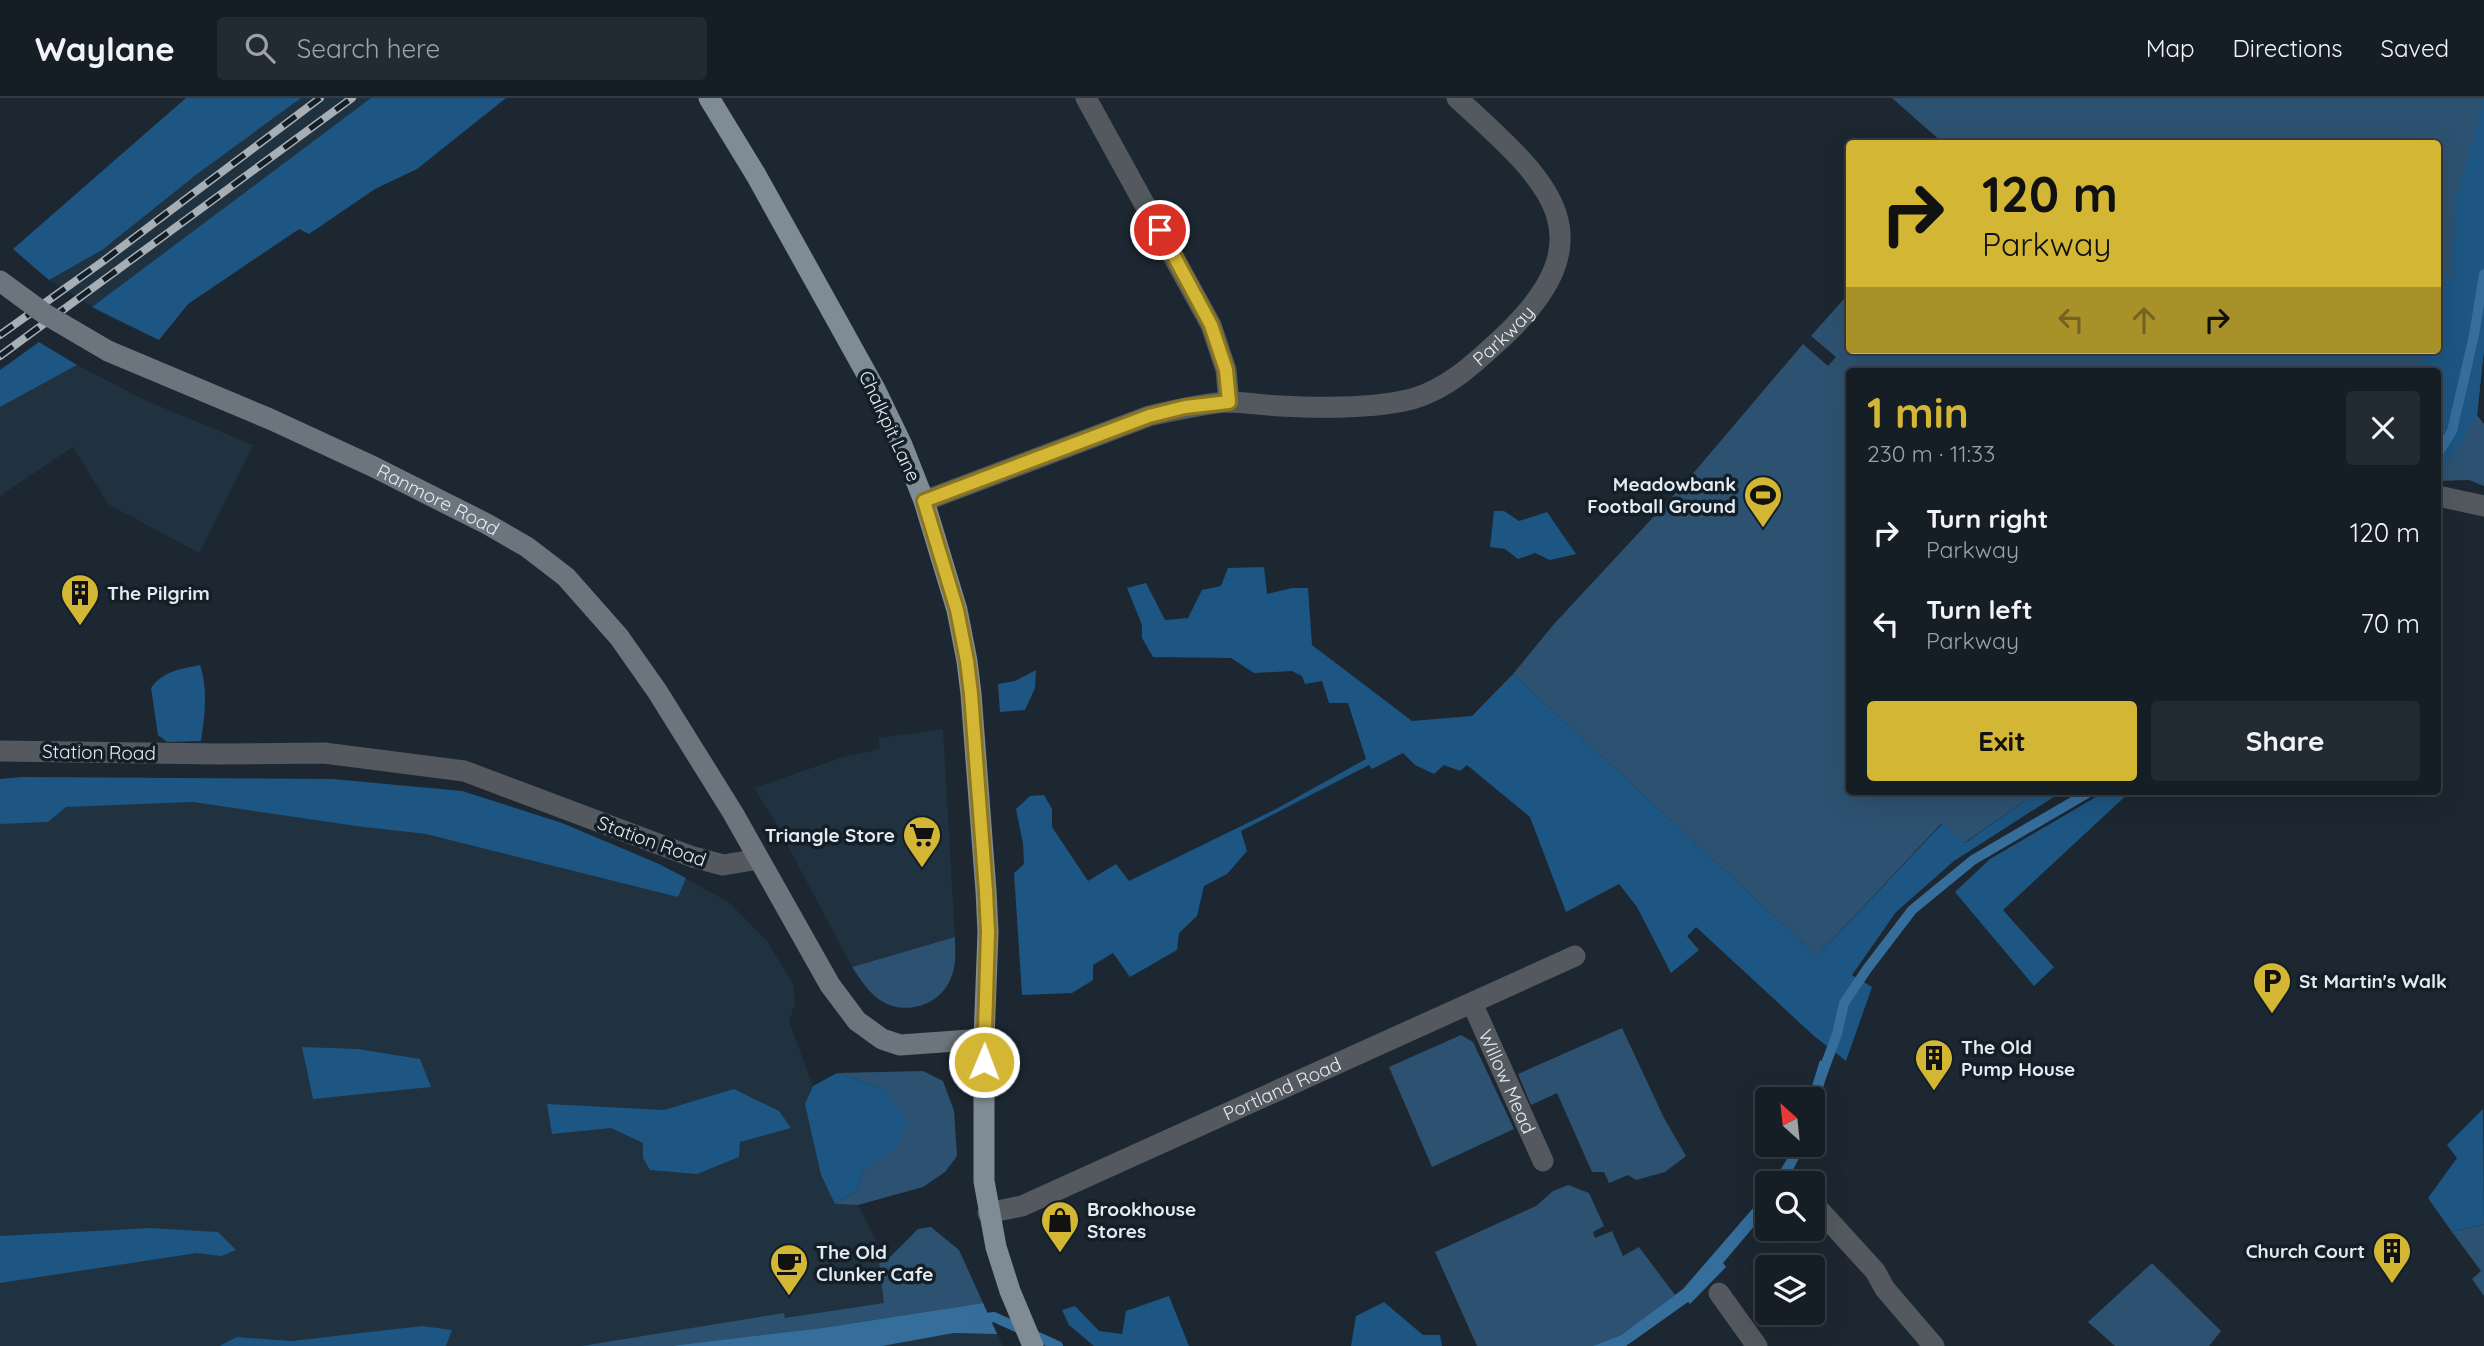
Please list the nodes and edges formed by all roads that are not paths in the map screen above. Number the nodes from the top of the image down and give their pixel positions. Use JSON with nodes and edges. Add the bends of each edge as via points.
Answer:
{"nodes":[{"id":1,"x":709,"y":98,"type":"edge"},
{"id":2,"x":1086,"y":98,"type":"edge"},
{"id":3,"x":1457,"y":98,"type":"edge"},
{"id":4,"x":0,"y":281,"type":"edge"},
{"id":5,"x":1229,"y":402,"type":"junction"},
{"id":6,"x":2441,"y":497,"type":"edge"},
{"id":7,"x":924,"y":501,"type":"junction"},
{"id":8,"x":2484,"y":506,"type":"edge"},
{"id":9,"x":0,"y":751,"type":"edge"},
{"id":10,"x":759,"y":859,"type":"junction"},
{"id":11,"x":1575,"y":956,"type":"dead end"},
{"id":12,"x":1472,"y":1003,"type":"junction"},
{"id":13,"x":984,"y":1039,"type":"junction"},
{"id":14,"x":1543,"y":1161,"type":"dead end"},
{"id":15,"x":988,"y":1213,"type":"junction"},
{"id":16,"x":1825,"y":1216,"type":"edge"},
{"id":17,"x":1719,"y":1293,"type":"dead end"},
{"id":18,"x":1033,"y":1346,"type":"edge"},
{"id":19,"x":1757,"y":1346,"type":"edge"},
{"id":20,"x":1934,"y":1346,"type":"edge"}],
"edges":[{"from":1,"to":7,"type":"main road","name":"Chalkpit Lane","via":[[875,389]]},
{"from":2,"to":5,"type":"street","via":[[1211,325],[1226,370]]},
{"from":3,"to":5,"type":"street","name":"Parkway","via":[[1520,156],[1548,193],[1560,220],[1560,248],[1538,299],[1474,364],[1445,384],[1412,398],[1352,407]]},
{"from":4,"to":10,"type":"street","name":"Ranmore Road","bridge":true,"via":[[108,351],[374,467],[527,547],[575,586],[619,637]]},
{"from":5,"to":7,"type":"street","name":"Parkway","via":[[1149,416]]},
{"from":6,"to":8,"type":"street"},
{"from":7,"to":13,"type":"main road","name":"Chalkpit Lane","via":[[957,610],[969,672],[988,932]]},
{"from":9,"to":10,"type":"street","name":"Station Road","via":[[324,753],[464,771],[693,857],[723,865]]},
{"from":10,"to":13,"type":"street","via":[[830,985],[857,1021],[882,1039],[900,1045]]},
{"from":11,"to":12,"type":"street","name":"Portland Road"},
{"from":12,"to":14,"type":"street","name":"Willow Mead"},
{"from":12,"to":15,"type":"street","name":"Portland Road","via":[[1022,1206]]},
{"from":13,"to":15,"type":"main road"},
{"from":15,"to":18,"type":"main road","via":[[1010,1291]]},
{"from":16,"to":20,"type":"street"},
{"from":17,"to":19,"type":"street"}]}
